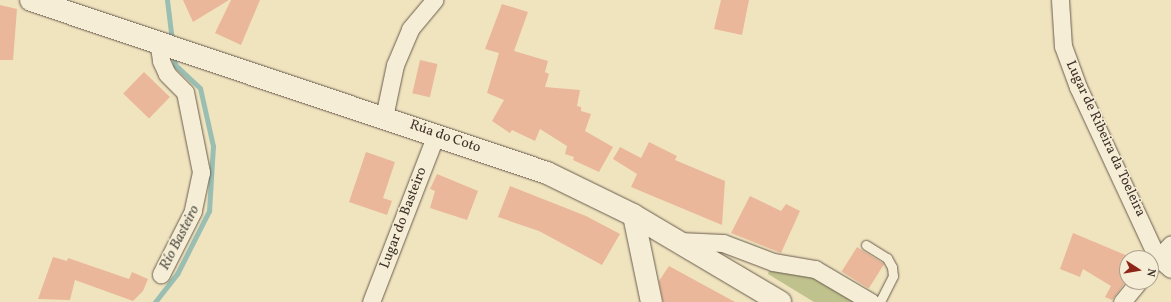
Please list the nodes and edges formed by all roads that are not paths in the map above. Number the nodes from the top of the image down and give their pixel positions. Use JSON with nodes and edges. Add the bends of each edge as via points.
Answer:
{"nodes":[{"id":1,"x":31,"y":0,"type":"edge"},
{"id":2,"x":434,"y":0,"type":"edge"},
{"id":3,"x":1060,"y":0,"type":"edge"},
{"id":4,"x":162,"y":43,"type":"junction"},
{"id":5,"x":384,"y":117,"type":"junction"},
{"id":6,"x":436,"y":134,"type":"junction"},
{"id":7,"x":633,"y":215,"type":"junction"},
{"id":8,"x":677,"y":241,"type":"junction"},
{"id":9,"x":1171,"y":244,"type":"edge"},
{"id":10,"x":866,"y":245,"type":"dead end"},
{"id":11,"x":1149,"y":250,"type":"edge"},
{"id":12,"x":1159,"y":256,"type":"edge"},
{"id":13,"x":1159,"y":263,"type":"edge"},
{"id":14,"x":1171,"y":269,"type":"edge"},
{"id":15,"x":160,"y":274,"type":"dead end"},
{"id":16,"x":1132,"y":290,"type":"edge"},
{"id":17,"x":371,"y":302,"type":"edge"},
{"id":18,"x":651,"y":302,"type":"edge"},
{"id":19,"x":780,"y":302,"type":"edge"},
{"id":20,"x":871,"y":302,"type":"edge"},
{"id":21,"x":880,"y":302,"type":"edge"},
{"id":22,"x":1122,"y":302,"type":"edge"}],
"edges":[{"from":1,"to":4,"type":"main road","name":"Rúa do Coto"},
{"from":2,"to":5,"type":"street","via":[[410,29],[396,65]]},
{"from":3,"to":11,"type":"street","name":"Lugar de Ribeira da Toeleira","via":[[1063,46],[1078,87]]},
{"from":4,"to":5,"type":"main road","name":"Rúa do Coto"},
{"from":4,"to":15,"type":"street","via":[[164,68],[185,92],[201,172],[193,211]]},
{"from":5,"to":6,"type":"main road","name":"Rúa do Coto"},
{"from":6,"to":7,"type":"main road","name":"Rúa do Coto","via":[[547,173]]},
{"from":6,"to":17,"type":"street","name":"Lugar do Basteiro"},
{"from":7,"to":8,"type":"main road","name":"Rúa do Coto"},
{"from":7,"to":18,"type":"street"},
{"from":8,"to":19,"type":"main road","name":"Rúa do Coto"},
{"from":8,"to":20,"type":"street","name":"Rúa do Coto","via":[[723,244],[773,262],[815,269]]},
{"from":9,"to":12,"type":"street"},
{"from":10,"to":21,"type":"lane","via":[[887,258],[892,267],[892,276]]},
{"from":13,"to":14,"type":"street","name":"Lugar de Ribeira da Toeleira"},
{"from":16,"to":22,"type":"street"}]}
